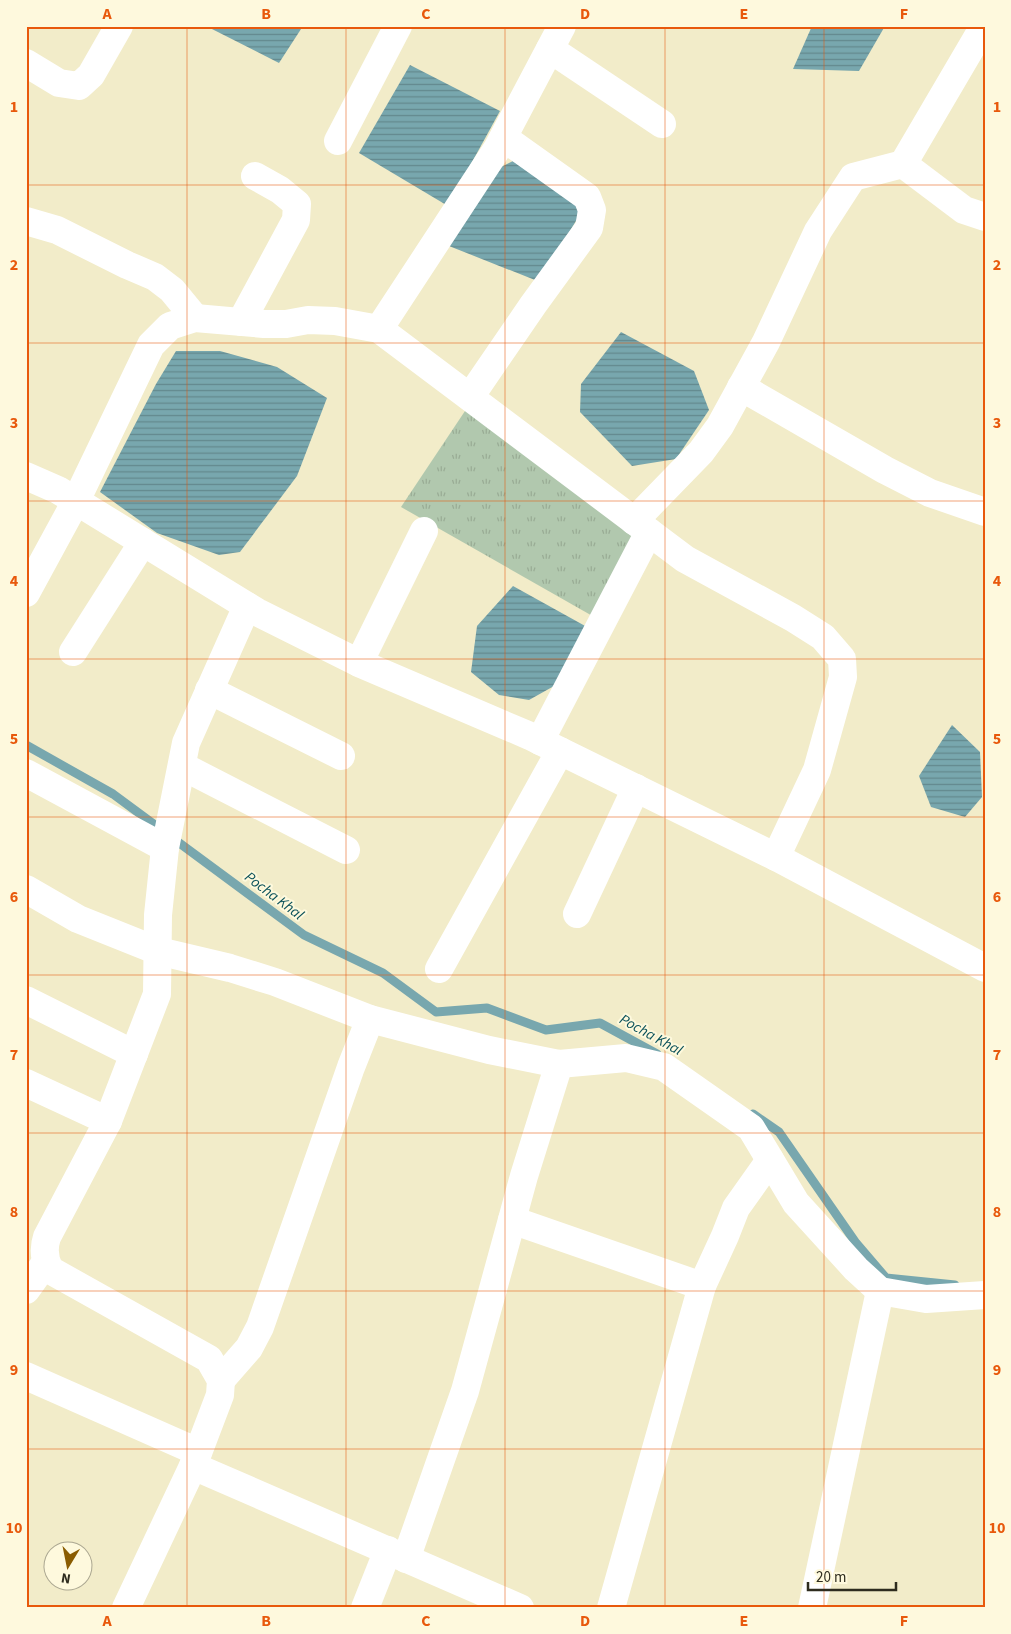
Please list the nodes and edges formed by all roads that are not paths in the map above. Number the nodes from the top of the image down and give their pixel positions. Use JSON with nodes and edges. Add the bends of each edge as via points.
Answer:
{"nodes":[{"id":1,"x":119,"y":26,"type":"edge"},
{"id":2,"x":398,"y":26,"type":"edge"},
{"id":3,"x":984,"y":26,"type":"edge"},
{"id":4,"x":556,"y":38,"type":"edge"},
{"id":5,"x":26,"y":63,"type":"edge"},
{"id":6,"x":662,"y":124,"type":"dead end"},
{"id":7,"x":504,"y":138,"type":"junction"},
{"id":8,"x":338,"y":141,"type":"dead end"},
{"id":9,"x":903,"y":164,"type":"junction"},
{"id":10,"x":255,"y":176,"type":"dead end"},
{"id":11,"x":985,"y":217,"type":"edge"},
{"id":12,"x":26,"y":221,"type":"edge"},
{"id":13,"x":195,"y":318,"type":"junction"},
{"id":14,"x":241,"y":322,"type":"junction"},
{"id":15,"x":379,"y":329,"type":"junction"},
{"id":16,"x":741,"y":387,"type":"junction"},
{"id":17,"x":470,"y":397,"type":"junction"},
{"id":18,"x":26,"y":476,"type":"edge"},
{"id":19,"x":76,"y":501,"type":"junction"},
{"id":20,"x":985,"y":512,"type":"edge"},
{"id":21,"x":642,"y":526,"type":"junction"},
{"id":22,"x":424,"y":531,"type":"dead end"},
{"id":23,"x":142,"y":542,"type":"junction"},
{"id":24,"x":26,"y":593,"type":"edge"},
{"id":25,"x":247,"y":606,"type":"junction"},
{"id":26,"x":73,"y":652,"type":"dead end"},
{"id":27,"x":359,"y":663,"type":"junction"},
{"id":28,"x":209,"y":690,"type":"junction"},
{"id":29,"x":550,"y":746,"type":"junction"},
{"id":30,"x":341,"y":756,"type":"dead end"},
{"id":31,"x":182,"y":766,"type":"junction"},
{"id":32,"x":26,"y":773,"type":"edge"},
{"id":33,"x":636,"y":788,"type":"junction"},
{"id":34,"x":167,"y":839,"type":"junction"},
{"id":35,"x":346,"y":850,"type":"dead end"},
{"id":36,"x":776,"y":857,"type":"junction"},
{"id":37,"x":26,"y":889,"type":"edge"},
{"id":38,"x":577,"y":914,"type":"dead end"},
{"id":39,"x":158,"y":951,"type":"junction"},
{"id":40,"x":985,"y":968,"type":"edge"},
{"id":41,"x":439,"y":969,"type":"dead end"},
{"id":42,"x":26,"y":1000,"type":"edge"},
{"id":43,"x":370,"y":1019,"type":"junction"},
{"id":44,"x":134,"y":1054,"type":"junction"},
{"id":45,"x":559,"y":1064,"type":"junction"},
{"id":46,"x":26,"y":1083,"type":"edge"},
{"id":47,"x":108,"y":1121,"type":"junction"},
{"id":48,"x":770,"y":1160,"type":"junction"},
{"id":49,"x":512,"y":1220,"type":"junction"},
{"id":50,"x":35,"y":1272,"type":"edge"},
{"id":51,"x":702,"y":1286,"type":"junction"},
{"id":52,"x":880,"y":1292,"type":"junction"},
{"id":53,"x":985,"y":1295,"type":"edge"},
{"id":54,"x":26,"y":1376,"type":"edge"},
{"id":55,"x":221,"y":1380,"type":"junction"},
{"id":56,"x":196,"y":1459,"type":"junction"},
{"id":57,"x":397,"y":1555,"type":"junction"},
{"id":58,"x":126,"y":1608,"type":"edge"},
{"id":59,"x":365,"y":1608,"type":"edge"},
{"id":60,"x":520,"y":1608,"type":"edge"},
{"id":61,"x":611,"y":1608,"type":"edge"},
{"id":62,"x":812,"y":1608,"type":"edge"}],
"edges":[{"from":1,"to":5,"type":"street","via":[[91,75],[79,86],[59,83]]},
{"from":2,"to":8,"type":"street"},
{"from":3,"to":9,"type":"street"},
{"from":4,"to":6,"type":"street"},
{"from":4,"to":7,"type":"street"},
{"from":7,"to":15,"type":"street"},
{"from":7,"to":17,"type":"street","via":[[587,196],[592,210],[589,228]]},
{"from":9,"to":11,"type":"street","via":[[964,210]]},
{"from":9,"to":16,"type":"street","via":[[853,177],[818,231],[766,342]]},
{"from":10,"to":14,"type":"street","via":[[297,204],[296,220]]},
{"from":12,"to":13,"type":"street","via":[[57,230],[155,278],[172,290]]},
{"from":13,"to":14,"type":"street"},
{"from":13,"to":19,"type":"street","via":[[170,326],[151,346]]},
{"from":14,"to":15,"type":"street","via":[[335,321]]},
{"from":15,"to":17,"type":"street"},
{"from":16,"to":20,"type":"street","via":[[884,470],[930,493]]},
{"from":16,"to":21,"type":"street","via":[[720,426]]},
{"from":17,"to":21,"type":"street"},
{"from":18,"to":19,"type":"street"},
{"from":19,"to":23,"type":"street"},
{"from":19,"to":24,"type":"street"},
{"from":21,"to":29,"type":"street"},
{"from":21,"to":36,"type":"street","via":[[685,559],[823,637],[842,659],[844,677],[816,770]]},
{"from":22,"to":27,"type":"street"},
{"from":23,"to":25,"type":"street"},
{"from":23,"to":26,"type":"street"},
{"from":25,"to":27,"type":"street"},
{"from":25,"to":28,"type":"street"},
{"from":27,"to":29,"type":"street"},
{"from":28,"to":30,"type":"street"},
{"from":28,"to":31,"type":"street","via":[[186,743]]},
{"from":29,"to":33,"type":"street"},
{"from":29,"to":41,"type":"street"},
{"from":31,"to":34,"type":"street"},
{"from":31,"to":35,"type":"street"},
{"from":32,"to":34,"type":"street"},
{"from":33,"to":36,"type":"street"},
{"from":33,"to":38,"type":"street"},
{"from":34,"to":39,"type":"street","via":[[158,914]]},
{"from":36,"to":40,"type":"street"},
{"from":37,"to":39,"type":"street","via":[[78,919]]},
{"from":39,"to":43,"type":"street","via":[[275,982]]},
{"from":39,"to":44,"type":"street","via":[[156,994]]},
{"from":42,"to":44,"type":"street"},
{"from":43,"to":45,"type":"street","via":[[489,1050]]},
{"from":43,"to":55,"type":"street","via":[[260,1327],[249,1348]]},
{"from":44,"to":47,"type":"street"},
{"from":45,"to":48,"type":"street","via":[[626,1058],[664,1067],[752,1128]]},
{"from":45,"to":49,"type":"street"},
{"from":46,"to":47,"type":"street"},
{"from":47,"to":50,"type":"street","via":[[47,1237]]},
{"from":48,"to":51,"type":"street","via":[[736,1208]]},
{"from":48,"to":52,"type":"street","via":[[796,1203]]},
{"from":49,"to":51,"type":"street"},
{"from":49,"to":57,"type":"street","via":[[465,1391]]},
{"from":50,"to":55,"type":"street","via":[[50,1270],[209,1359]]},
{"from":51,"to":61,"type":"street"},
{"from":52,"to":53,"type":"street","via":[[926,1298]]},
{"from":52,"to":62,"type":"street"},
{"from":54,"to":56,"type":"street"},
{"from":55,"to":56,"type":"street","via":[[220,1396]]},
{"from":56,"to":57,"type":"street"},
{"from":56,"to":58,"type":"street"},
{"from":57,"to":59,"type":"street"},
{"from":57,"to":60,"type":"street"}]}
